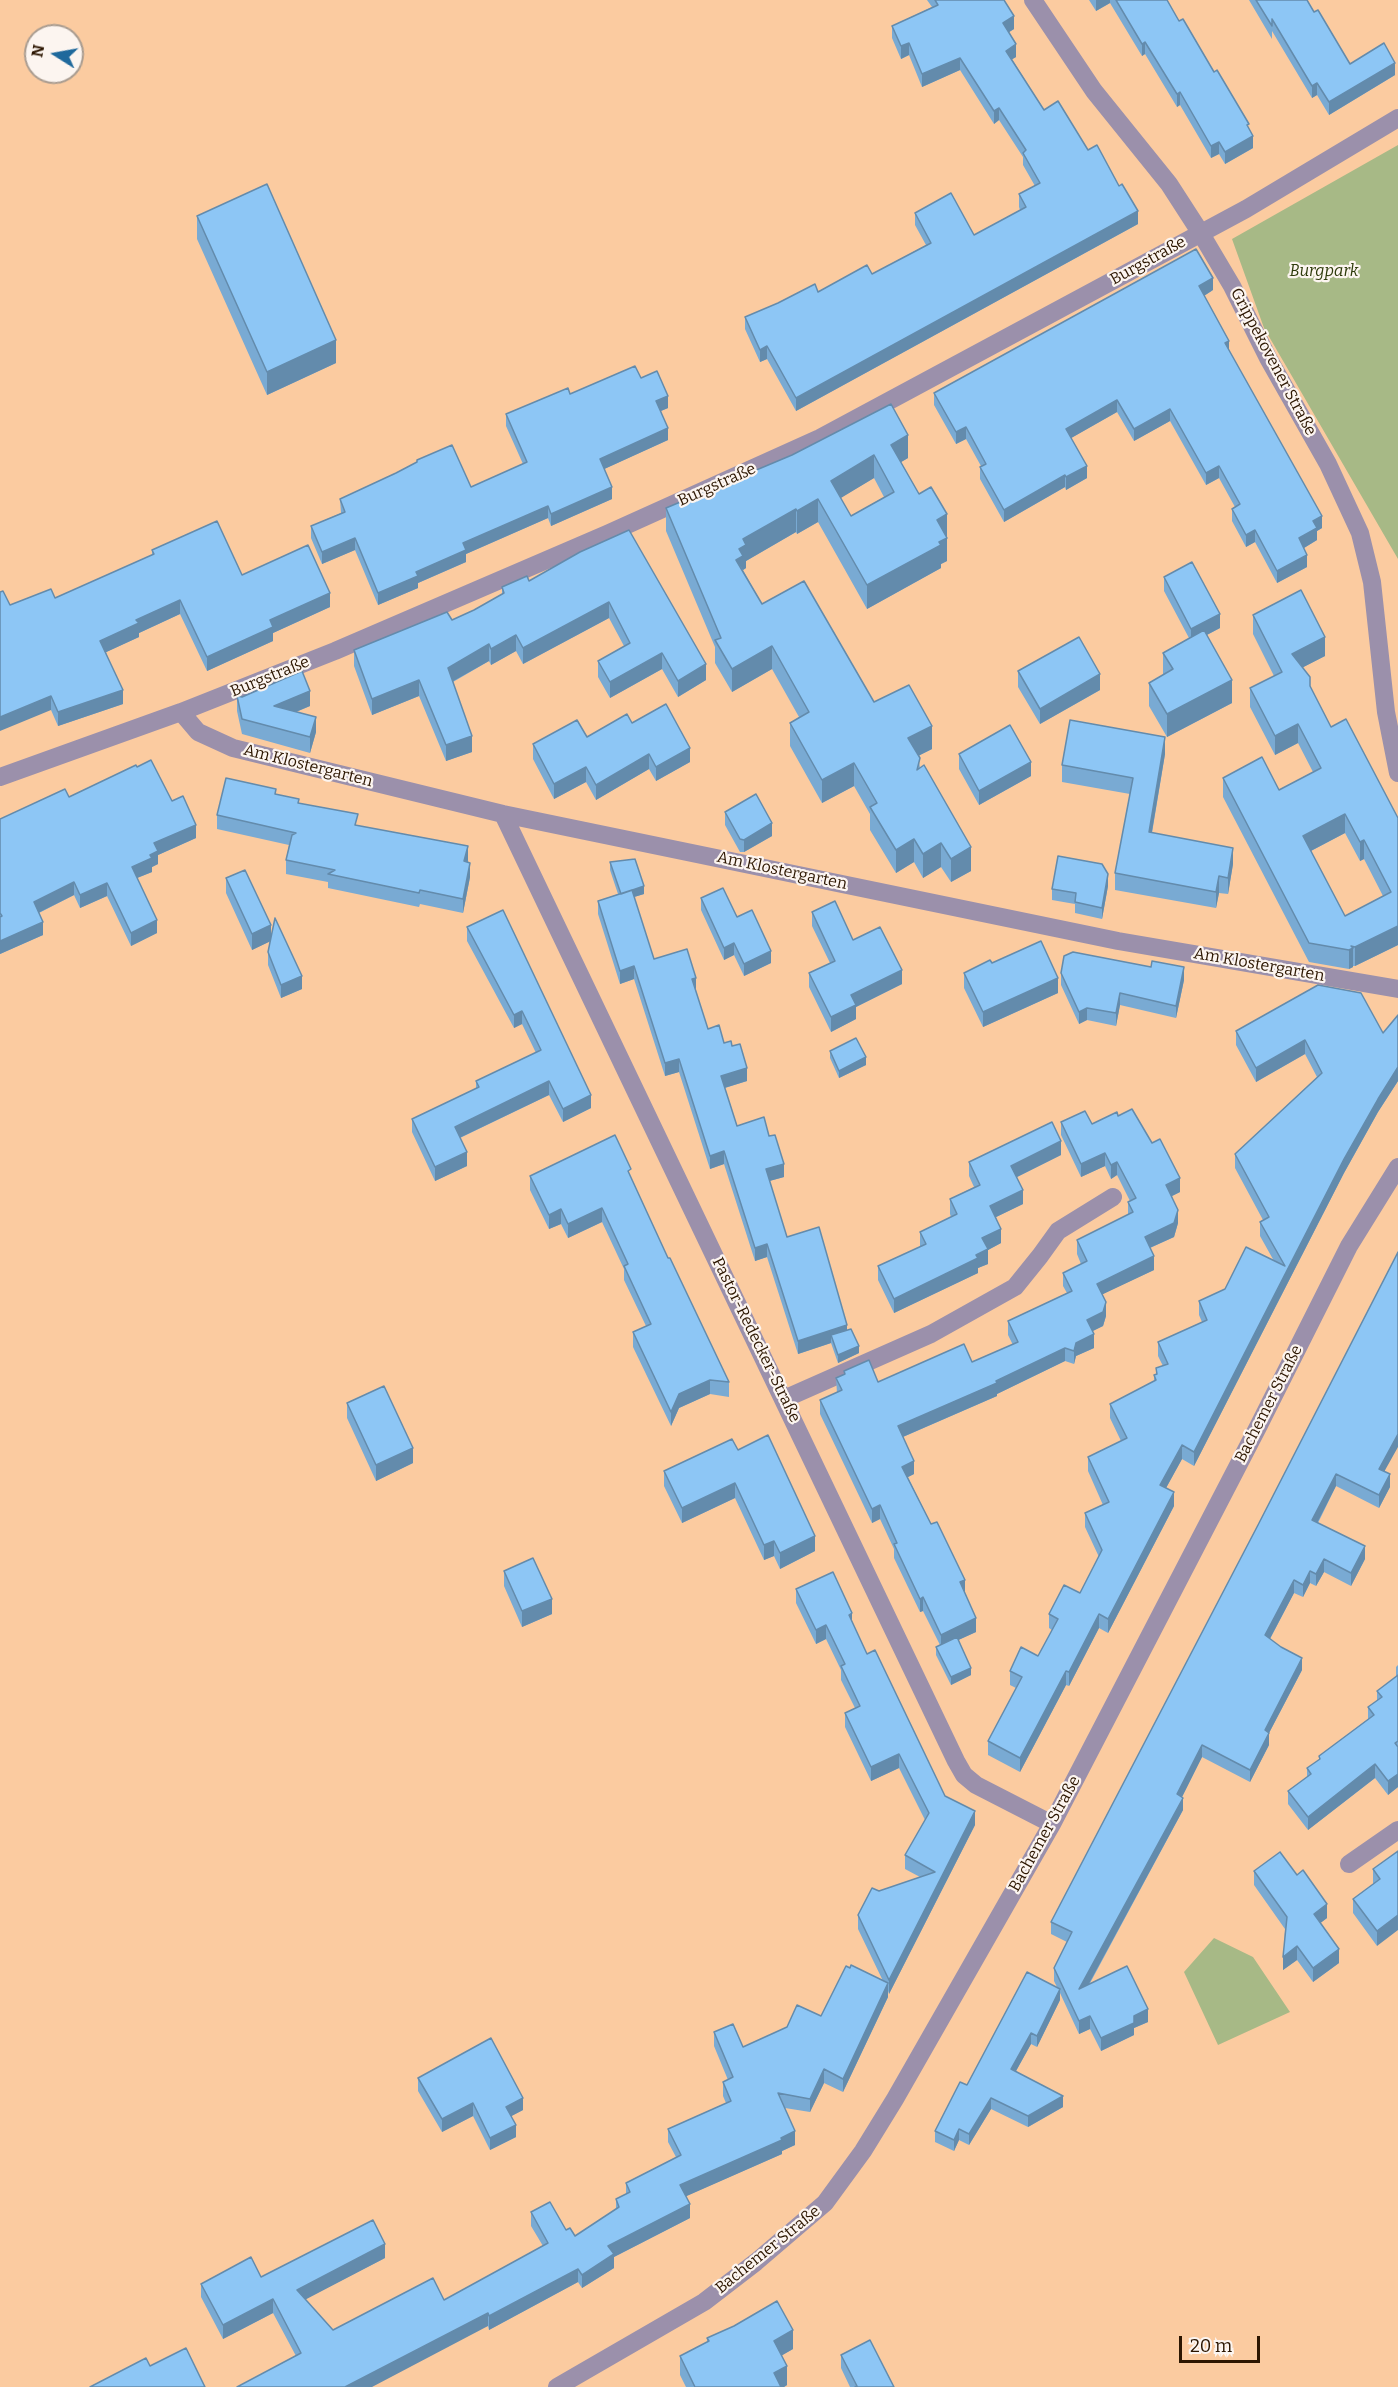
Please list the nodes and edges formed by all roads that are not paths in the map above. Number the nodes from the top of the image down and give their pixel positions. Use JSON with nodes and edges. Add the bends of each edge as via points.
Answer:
{"nodes":[{"id":1,"x":1033,"y":0,"type":"edge"},
{"id":2,"x":1398,"y":118,"type":"edge"},
{"id":3,"x":1200,"y":232,"type":"junction"},
{"id":4,"x":182,"y":712,"type":"junction"},
{"id":5,"x":1398,"y":773,"type":"edge"},
{"id":6,"x":0,"y":777,"type":"edge"},
{"id":7,"x":503,"y":814,"type":"junction"},
{"id":8,"x":1398,"y":989,"type":"edge"},
{"id":9,"x":1398,"y":1167,"type":"edge"},
{"id":10,"x":1113,"y":1197,"type":"dead end"},
{"id":11,"x":784,"y":1400,"type":"junction"},
{"id":12,"x":1052,"y":1824,"type":"junction"},
{"id":13,"x":1398,"y":1830,"type":"edge"},
{"id":14,"x":1349,"y":1864,"type":"dead end"},
{"id":15,"x":557,"y":2387,"type":"edge"}],
"edges":[{"from":1,"to":3,"type":"street","name":"Grippekovener Straße","via":[[1094,91],[1169,184]]},
{"from":2,"to":3,"type":"street","name":"Burgstraße","via":[[1246,209]]},
{"from":3,"to":4,"type":"street","name":"Burgstraße","via":[[811,442],[357,642]]},
{"from":3,"to":5,"type":"street","name":"Grippekovener Straße","via":[[1328,464],[1360,533],[1372,582],[1386,712]]},
{"from":4,"to":6,"type":"street","name":"Burgstraße"},
{"from":4,"to":7,"type":"street","name":"Am Klostergarten","via":[[198,732],[233,747]]},
{"from":7,"to":8,"type":"street","name":"Am Klostergarten","via":[[1118,940]]},
{"from":7,"to":11,"type":"street","name":"Pastor-Redecker-Straße"},
{"from":9,"to":12,"type":"street","name":"Bachemer Straße","via":[[1349,1246]]},
{"from":10,"to":11,"type":"street","via":[[1058,1231],[1014,1287],[931,1334]]},
{"from":11,"to":12,"type":"street","name":"Pastor-Redecker-Straße","via":[[964,1775]]},
{"from":12,"to":15,"type":"street","name":"Bachemer Straße","via":[[895,2099],[825,2203],[704,2302]]},
{"from":13,"to":14,"type":"street"}]}
